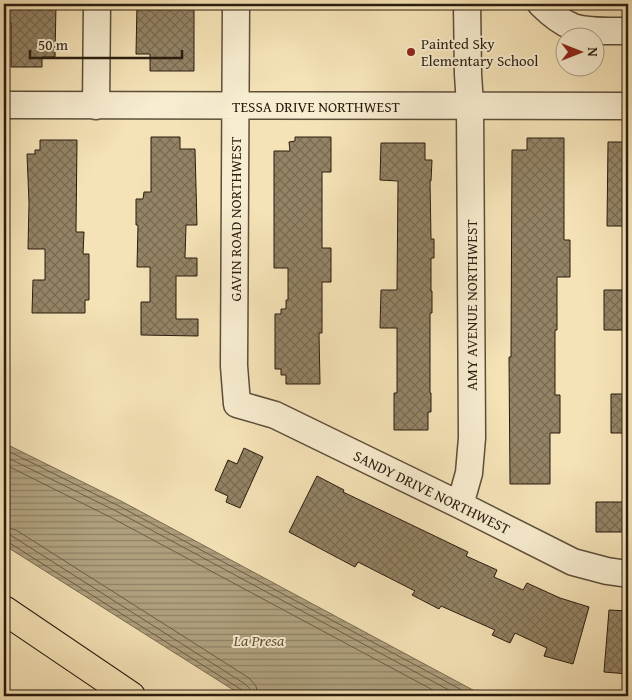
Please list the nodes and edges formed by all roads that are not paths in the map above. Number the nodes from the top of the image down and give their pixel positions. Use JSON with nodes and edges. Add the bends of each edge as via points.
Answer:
{"nodes":[{"id":1,"x":97,"y":4,"type":"edge"},
{"id":2,"x":236,"y":4,"type":"edge"},
{"id":3,"x":467,"y":4,"type":"edge"},
{"id":4,"x":541,"y":4,"type":"edge"},
{"id":5,"x":628,"y":31,"type":"edge"},
{"id":6,"x":4,"y":105,"type":"edge"},
{"id":7,"x":470,"y":105,"type":"junction"},
{"id":8,"x":96,"y":106,"type":"junction"},
{"id":9,"x":236,"y":106,"type":"junction"},
{"id":10,"x":628,"y":106,"type":"edge"},
{"id":11,"x":238,"y":404,"type":"joint"},
{"id":12,"x":460,"y":505,"type":"junction"},
{"id":13,"x":628,"y":574,"type":"edge"},
{"id":14,"x":4,"y":610,"type":"edge"},
{"id":15,"x":131,"y":696,"type":"edge"}],
"edges":[{"from":1,"to":8,"type":"street"},
{"from":2,"to":9,"type":"street","name":"GAVIN ROAD NORTHWEST"},
{"from":3,"to":7,"type":"street","name":"AMY AVENUE NORTHWEST"},
{"from":4,"to":5,"type":"street","via":[[552,15],[573,27]]},
{"from":6,"to":8,"type":"street","name":"TESSA DRIVE NORTHWEST"},
{"from":7,"to":9,"type":"street","name":"TESSA DRIVE NORTHWEST"},
{"from":7,"to":10,"type":"street","name":"TESSA DRIVE NORTHWEST"},
{"from":7,"to":12,"type":"street","name":"AMY AVENUE NORTHWEST","via":[[472,438],[469,473]]},
{"from":8,"to":9,"type":"street","name":"TESSA DRIVE NORTHWEST"},
{"from":9,"to":11,"type":"street","name":"GAVIN ROAD NORTHWEST","via":[[234,366]]},
{"from":11,"to":12,"type":"street","name":"SANDY DRIVE NORTHWEST","via":[[275,415]]},
{"from":12,"to":13,"type":"street","name":"SANDY DRIVE NORTHWEST","via":[[573,562]]},
{"from":14,"to":15,"type":"highway"}]}
